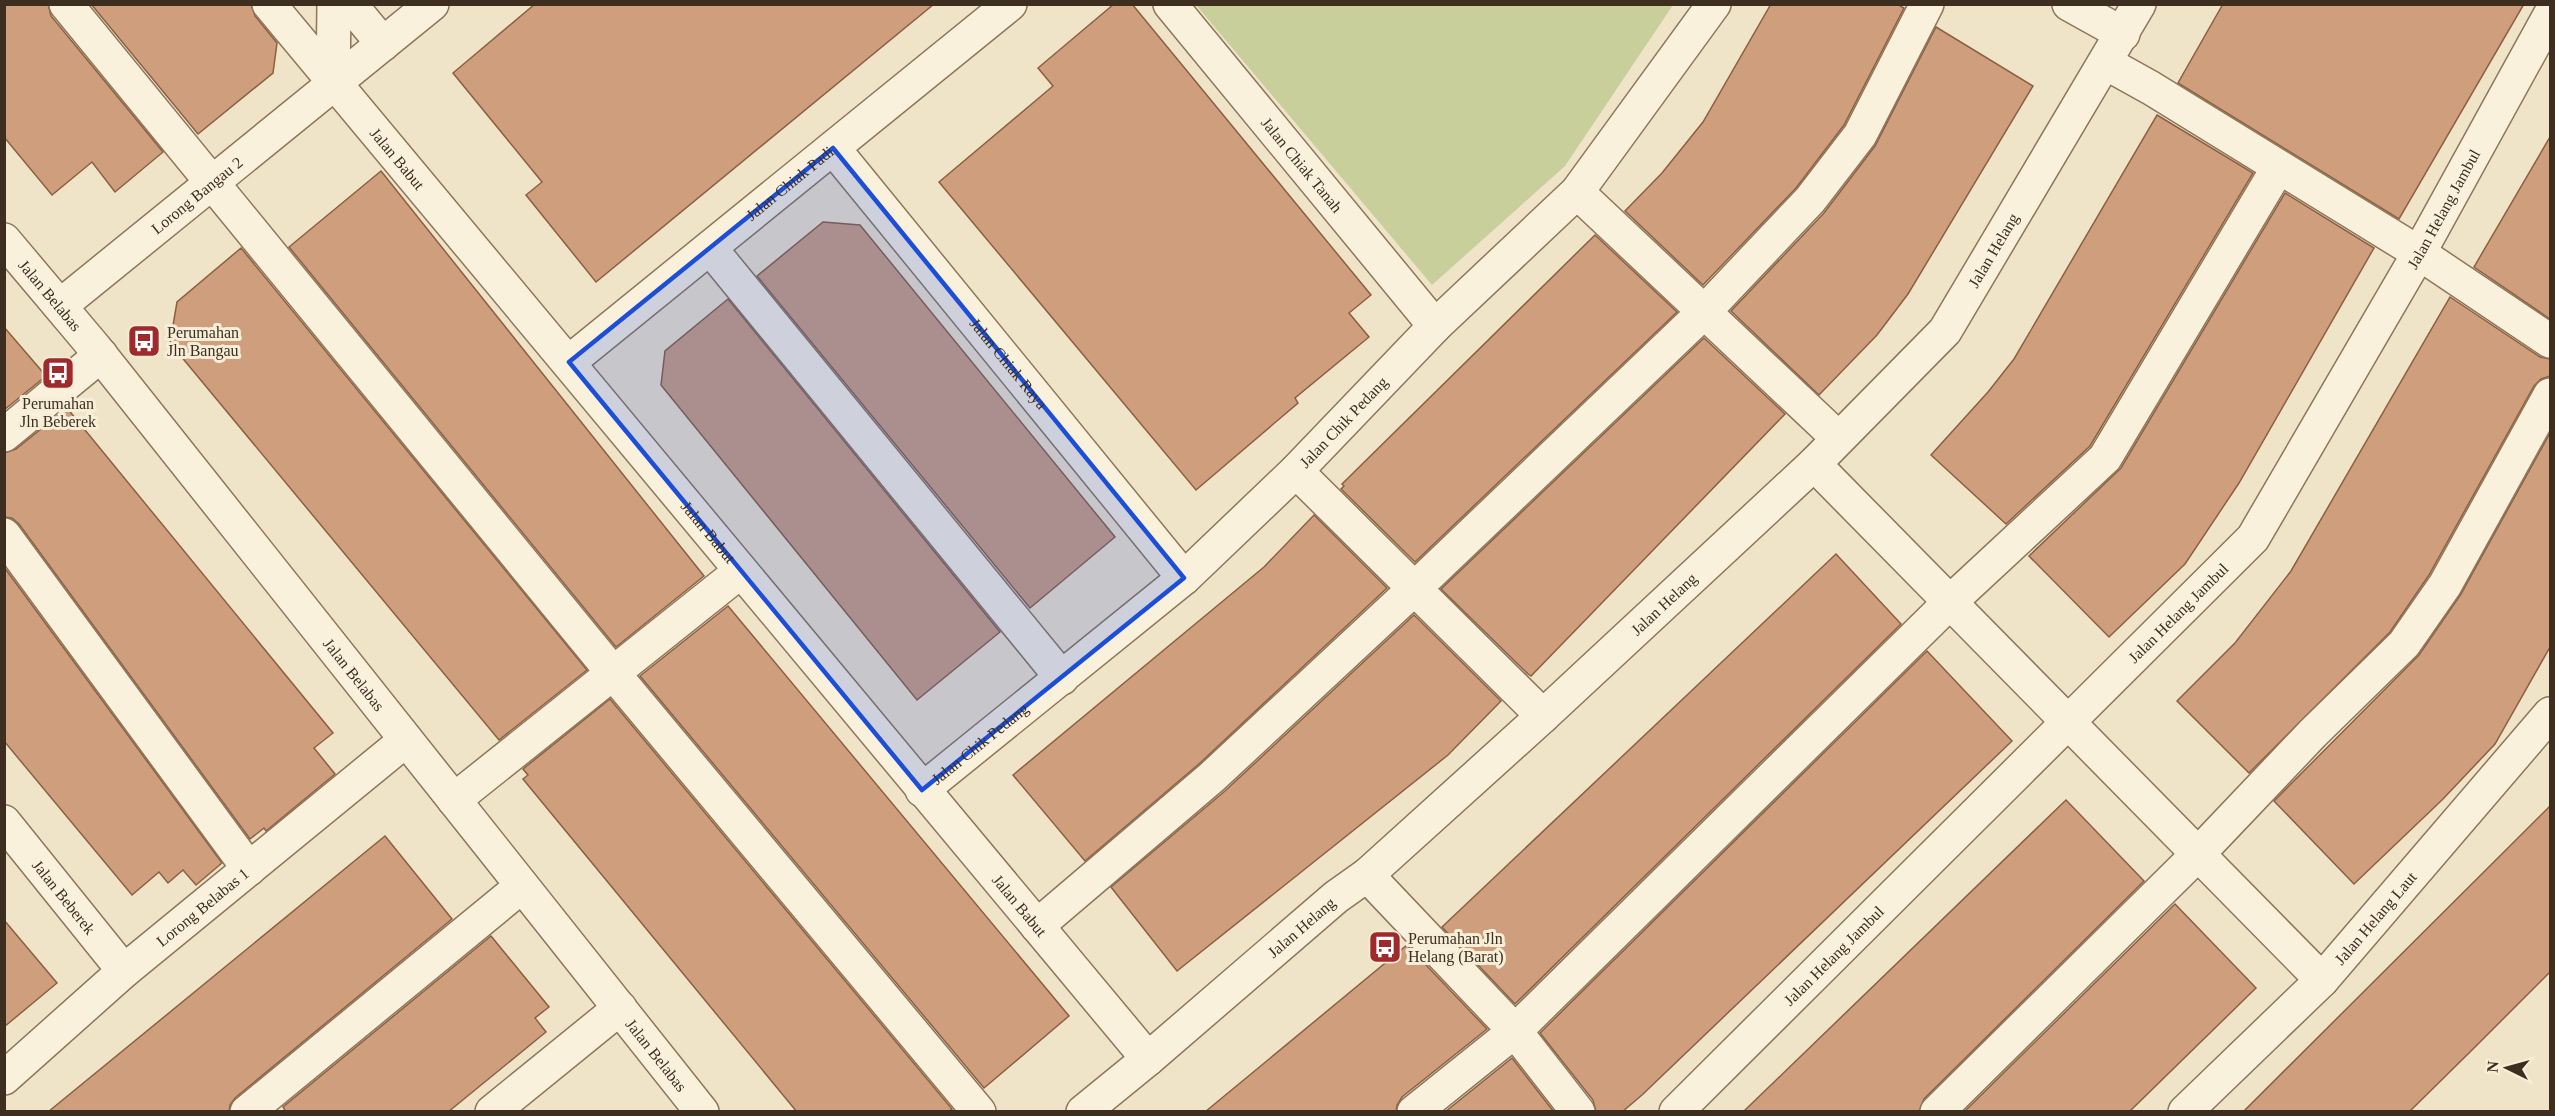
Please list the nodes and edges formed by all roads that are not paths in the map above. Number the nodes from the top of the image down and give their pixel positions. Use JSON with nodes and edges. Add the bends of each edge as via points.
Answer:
{"nodes":[{"id":1,"x":66,"y":4,"type":"edge"},
{"id":2,"x":269,"y":4,"type":"edge"},
{"id":3,"x":334,"y":4,"type":"edge"},
{"id":4,"x":350,"y":4,"type":"edge"},
{"id":5,"x":432,"y":4,"type":"edge"},
{"id":6,"x":1010,"y":4,"type":"edge"},
{"id":7,"x":1170,"y":4,"type":"edge"},
{"id":8,"x":1714,"y":4,"type":"edge"},
{"id":9,"x":1927,"y":4,"type":"edge"},
{"id":10,"x":2069,"y":4,"type":"edge"},
{"id":11,"x":2139,"y":4,"type":"edge"},
{"id":12,"x":2550,"y":15,"type":"edge"},
{"id":13,"x":2123,"y":34,"type":"junction"},
{"id":14,"x":383,"y":44,"type":"junction"},
{"id":15,"x":2106,"y":63,"type":"junction"},
{"id":16,"x":333,"y":84,"type":"junction"},
{"id":17,"x":833,"y":148,"type":"junction"},
{"id":18,"x":2278,"y":168,"type":"junction"},
{"id":19,"x":210,"y":183,"type":"junction"},
{"id":20,"x":1576,"y":192,"type":"junction"},
{"id":21,"x":4,"y":240,"type":"edge"},
{"id":22,"x":710,"y":248,"type":"junction"},
{"id":23,"x":2419,"y":253,"type":"junction"},
{"id":24,"x":60,"y":306,"type":"junction"},
{"id":25,"x":1704,"y":312,"type":"junction"},
{"id":26,"x":1435,"y":326,"type":"junction"},
{"id":27,"x":2550,"y":341,"type":"edge"},
{"id":28,"x":101,"y":356,"type":"junction"},
{"id":29,"x":569,"y":362,"type":"junction"},
{"id":30,"x":2550,"y":395,"type":"edge"},
{"id":31,"x":4,"y":435,"type":"edge"},
{"id":32,"x":1838,"y":438,"type":"junction"},
{"id":33,"x":1814,"y":464,"type":"junction"},
{"id":34,"x":1296,"y":471,"type":"junction"},
{"id":35,"x":4,"y":535,"type":"edge"},
{"id":36,"x":741,"y":571,"type":"junction"},
{"id":37,"x":1184,"y":578,"type":"junction"},
{"id":38,"x":1414,"y":589,"type":"junction"},
{"id":39,"x":1950,"y":602,"type":"junction"},
{"id":40,"x":613,"y":673,"type":"junction"},
{"id":41,"x":1062,"y":678,"type":"junction"},
{"id":42,"x":2550,"y":714,"type":"edge"},
{"id":43,"x":1543,"y":716,"type":"junction"},
{"id":44,"x":2067,"y":721,"type":"junction"},
{"id":45,"x":406,"y":740,"type":"junction"},
{"id":46,"x":922,"y":790,"type":"junction"},
{"id":47,"x":454,"y":800,"type":"junction"},
{"id":48,"x":9,"y":837,"type":"edge"},
{"id":49,"x":2199,"y":854,"type":"junction"},
{"id":50,"x":249,"y":869,"type":"junction"},
{"id":51,"x":1367,"y":875,"type":"junction"},
{"id":52,"x":522,"y":886,"type":"junction"},
{"id":53,"x":1037,"y":926,"type":"junction"},
{"id":54,"x":124,"y":971,"type":"junction"},
{"id":55,"x":2322,"y":980,"type":"junction"},
{"id":56,"x":620,"y":1008,"type":"junction"},
{"id":57,"x":1515,"y":1030,"type":"junction"},
{"id":58,"x":1148,"y":1059,"type":"junction"},
{"id":59,"x":4,"y":1078,"type":"edge"},
{"id":60,"x":247,"y":1112,"type":"edge"},
{"id":61,"x":492,"y":1112,"type":"edge"},
{"id":62,"x":702,"y":1112,"type":"edge"},
{"id":63,"x":979,"y":1112,"type":"edge"},
{"id":64,"x":1083,"y":1112,"type":"edge"},
{"id":65,"x":1414,"y":1112,"type":"edge"},
{"id":66,"x":1578,"y":1112,"type":"edge"},
{"id":67,"x":1676,"y":1112,"type":"edge"},
{"id":68,"x":1937,"y":1112,"type":"edge"},
{"id":69,"x":2185,"y":1112,"type":"edge"}],
"edges":[{"from":1,"to":19,"type":"street"},
{"from":2,"to":16,"type":"street","name":"Jalan Babut"},
{"from":3,"to":16,"type":"street"},
{"from":4,"to":14,"type":"street"},
{"from":5,"to":14,"type":"street","name":"Lorong Bangau 2"},
{"from":6,"to":17,"type":"street","name":"Jalan Chiak Padi"},
{"from":7,"to":26,"type":"street","name":"Jalan Chiak Tanah"},
{"from":8,"to":20,"type":"street","name":"Jalan Chik Pedang"},
{"from":9,"to":25,"type":"street","via":[[1860,135],[1810,200]]},
{"from":10,"to":13,"type":"street"},
{"from":11,"to":13,"type":"street","name":"Jalan Helang"},
{"from":12,"to":23,"type":"street","name":"Jalan Helang Jambul"},
{"from":13,"to":15,"type":"street","name":"Jalan Helang"},
{"from":14,"to":16,"type":"street","name":"Lorong Bangau 2"},
{"from":15,"to":18,"type":"street"},
{"from":15,"to":32,"type":"street","name":"Jalan Helang","via":[[1945,331]]},
{"from":16,"to":19,"type":"street","name":"Lorong Bangau 2"},
{"from":16,"to":29,"type":"street","name":"Jalan Babut"},
{"from":17,"to":22,"type":"street","name":"Jalan Chiak Padi"},
{"from":17,"to":37,"type":"street","name":"Jalan Chiak Raya"},
{"from":18,"to":23,"type":"street"},
{"from":18,"to":39,"type":"street","via":[[2105,458]]},
{"from":19,"to":24,"type":"street","name":"Lorong Bangau 2"},
{"from":19,"to":40,"type":"street"},
{"from":20,"to":25,"type":"street"},
{"from":20,"to":26,"type":"street","name":"Jalan Chik Pedang"},
{"from":21,"to":24,"type":"street","name":"Jalan Belabas"},
{"from":22,"to":29,"type":"street","name":"Jalan Chiak Padi"},
{"from":22,"to":41,"type":"street"},
{"from":23,"to":27,"type":"street"},
{"from":23,"to":44,"type":"street","name":"Jalan Helang Jambul","via":[[2253,538]]},
{"from":24,"to":28,"type":"street","name":"Jalan Belabas"},
{"from":25,"to":32,"type":"street"},
{"from":25,"to":38,"type":"street"},
{"from":26,"to":34,"type":"street","name":"Jalan Chik Pedang"},
{"from":28,"to":31,"type":"street"},
{"from":28,"to":45,"type":"street","name":"Jalan Belabas"},
{"from":29,"to":36,"type":"street","name":"Jalan Babut"},
{"from":30,"to":49,"type":"street","via":[[2445,585],[2404,644]]},
{"from":32,"to":33,"type":"street","name":"Jalan Helang"},
{"from":33,"to":39,"type":"street"},
{"from":33,"to":43,"type":"street","name":"Jalan Helang"},
{"from":34,"to":37,"type":"street","name":"Jalan Chik Pedang"},
{"from":34,"to":38,"type":"street"},
{"from":35,"to":50,"type":"street"},
{"from":36,"to":40,"type":"street"},
{"from":36,"to":46,"type":"street","name":"Jalan Babut"},
{"from":37,"to":41,"type":"street","name":"Jalan Chik Pedang"},
{"from":38,"to":43,"type":"street"},
{"from":38,"to":53,"type":"street","via":[[1212,777]]},
{"from":39,"to":44,"type":"street"},
{"from":39,"to":57,"type":"street"},
{"from":40,"to":47,"type":"street"},
{"from":40,"to":63,"type":"street"},
{"from":41,"to":46,"type":"street","name":"Jalan Chik Pedang"},
{"from":42,"to":55,"type":"street","name":"Jalan Helang Laut"},
{"from":43,"to":51,"type":"street","name":"Jalan Helang"},
{"from":44,"to":49,"type":"street"},
{"from":44,"to":67,"type":"street","name":"Jalan Helang Jambul"},
{"from":45,"to":47,"type":"street","name":"Jalan Belabas"},
{"from":45,"to":50,"type":"street","name":"Lorong Belabas 1"},
{"from":46,"to":53,"type":"street","name":"Jalan Babut"},
{"from":47,"to":52,"type":"street","name":"Jalan Belabas"},
{"from":48,"to":54,"type":"street","name":"Jalan Beberek"},
{"from":49,"to":55,"type":"street"},
{"from":49,"to":68,"type":"street"},
{"from":50,"to":54,"type":"street","name":"Lorong Belabas 1"},
{"from":51,"to":57,"type":"street"},
{"from":51,"to":58,"type":"street","name":"Jalan Helang","via":[[1336,897]]},
{"from":52,"to":56,"type":"street","name":"Jalan Belabas"},
{"from":52,"to":60,"type":"street"},
{"from":53,"to":58,"type":"street","name":"Jalan Babut"},
{"from":54,"to":59,"type":"street","name":"Lorong Belabas 1"},
{"from":55,"to":69,"type":"street","name":"Jalan Helang Laut"},
{"from":56,"to":61,"type":"street"},
{"from":56,"to":62,"type":"street","name":"Jalan Belabas"},
{"from":57,"to":65,"type":"street"},
{"from":57,"to":66,"type":"street"},
{"from":58,"to":64,"type":"street","name":"Jalan Helang"}]}
